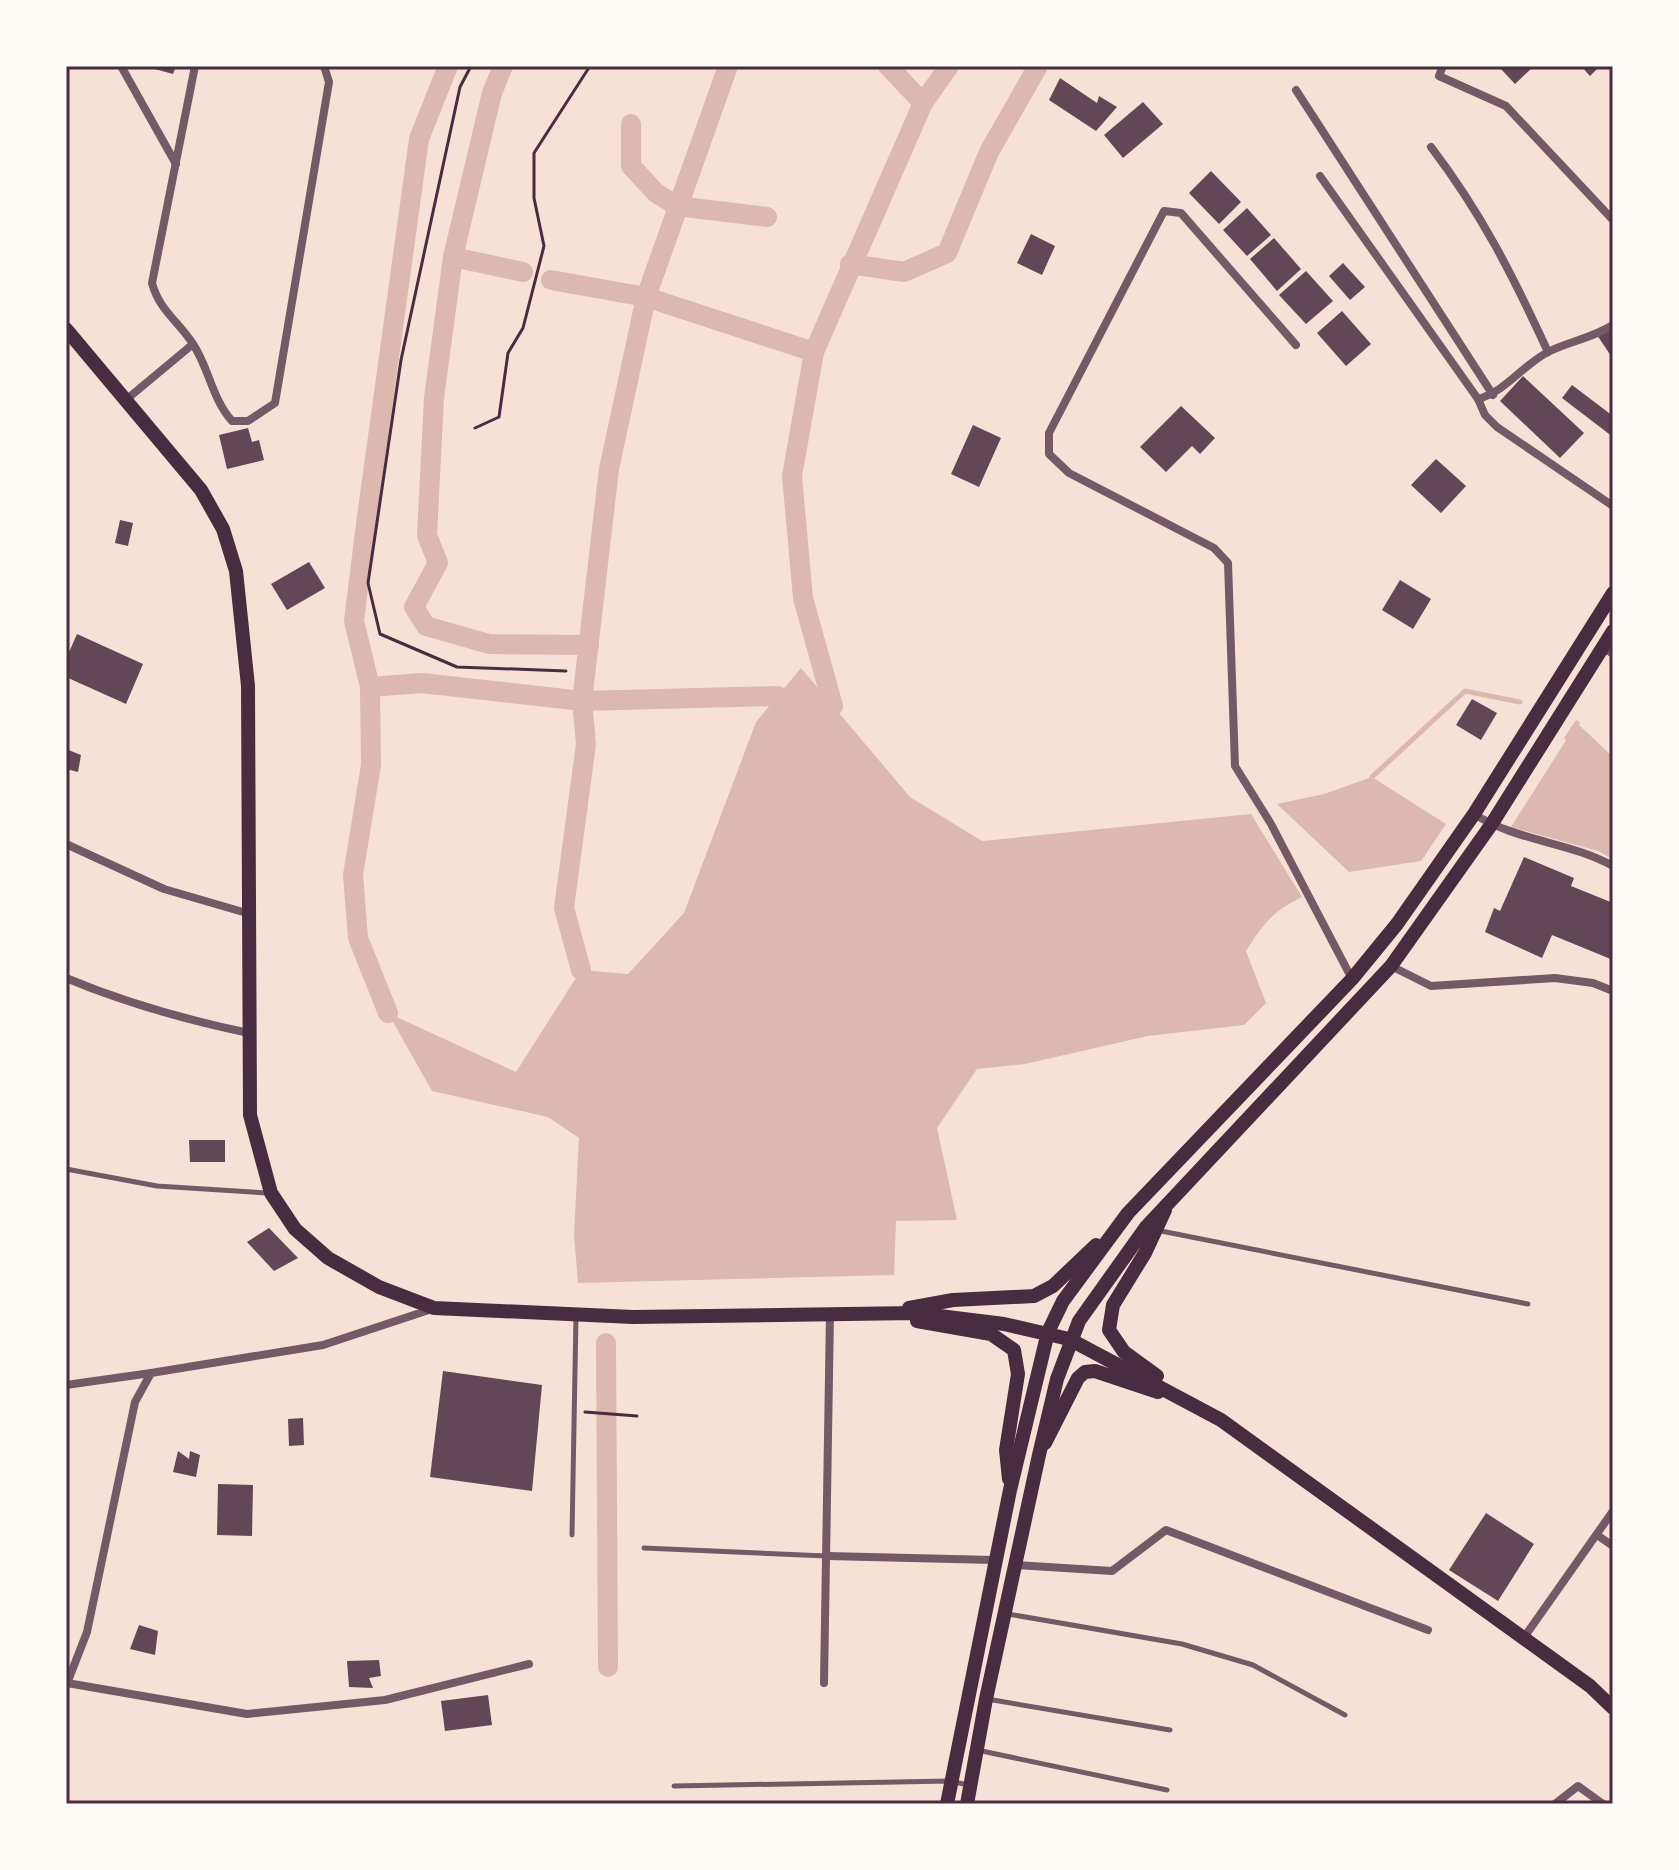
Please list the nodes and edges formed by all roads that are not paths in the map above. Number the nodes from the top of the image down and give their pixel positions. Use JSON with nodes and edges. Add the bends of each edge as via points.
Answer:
{"nodes":[{"id":1,"x":121,"y":66,"type":"edge"},
{"id":2,"x":195,"y":66,"type":"edge"},
{"id":3,"x":324,"y":66,"type":"edge"},
{"id":4,"x":1443,"y":66,"type":"edge"},
{"id":5,"x":1296,"y":90,"type":"dead end"},
{"id":6,"x":1431,"y":147,"type":"dead end"},
{"id":7,"x":176,"y":165,"type":"junction"},
{"id":8,"x":1320,"y":176,"type":"dead end"},
{"id":9,"x":1613,"y":220,"type":"edge"},
{"id":10,"x":1613,"y":325,"type":"edge"},
{"id":11,"x":66,"y":329,"type":"edge"},
{"id":12,"x":193,"y":344,"type":"junction"},
{"id":13,"x":1296,"y":345,"type":"dead end"},
{"id":14,"x":1548,"y":352,"type":"junction"},
{"id":15,"x":1493,"y":395,"type":"junction"},
{"id":16,"x":127,"y":399,"type":"junction"},
{"id":17,"x":1478,"y":399,"type":"junction"},
{"id":18,"x":1613,"y":506,"type":"edge"},
{"id":19,"x":1613,"y":593,"type":"edge"},
{"id":20,"x":1613,"y":631,"type":"edge"},
{"id":21,"x":1608,"y":651,"type":"edge"},
{"id":22,"x":1474,"y":814,"type":"junction"},
{"id":23,"x":1491,"y":825,"type":"junction"},
{"id":24,"x":66,"y":844,"type":"edge"},
{"id":25,"x":1613,"y":866,"type":"edge"},
{"id":26,"x":250,"y":914,"type":"junction"},
{"id":27,"x":1391,"y":966,"type":"junction"},
{"id":28,"x":66,"y":978,"type":"edge"},
{"id":29,"x":1352,"y":979,"type":"junction"},
{"id":30,"x":1613,"y":991,"type":"edge"},
{"id":31,"x":249,"y":1033,"type":"junction"},
{"id":32,"x":66,"y":1169,"type":"edge"},
{"id":33,"x":271,"y":1193,"type":"junction"},
{"id":34,"x":1118,"y":1228,"type":"junction"},
{"id":35,"x":1151,"y":1229,"type":"junction"},
{"id":36,"x":1528,"y":1304,"type":"dead end"},
{"id":37,"x":434,"y":1308,"type":"junction"},
{"id":38,"x":885,"y":1313,"type":"junction"},
{"id":39,"x":830,"y":1314,"type":"junction"},
{"id":40,"x":576,"y":1315,"type":"junction"},
{"id":41,"x":1048,"y":1332,"type":"junction"},
{"id":42,"x":1069,"y":1339,"type":"junction"},
{"id":43,"x":151,"y":1373,"type":"junction"},
{"id":44,"x":66,"y":1385,"type":"edge"},
{"id":45,"x":1185,"y":1399,"type":"junction"},
{"id":46,"x":1039,"y":1455,"type":"junction"},
{"id":47,"x":1010,"y":1490,"type":"junction"},
{"id":48,"x":1613,"y":1511,"type":"edge"},
{"id":49,"x":572,"y":1535,"type":"dead end"},
{"id":50,"x":1597,"y":1535,"type":"junction"},
{"id":51,"x":1613,"y":1546,"type":"edge"},
{"id":52,"x":644,"y":1548,"type":"dead end"},
{"id":53,"x":827,"y":1556,"type":"junction"},
{"id":54,"x":994,"y":1560,"type":"junction"},
{"id":55,"x":1016,"y":1565,"type":"junction"},
{"id":56,"x":1005,"y":1614,"type":"junction"},
{"id":57,"x":1428,"y":1630,"type":"dead end"},
{"id":58,"x":1523,"y":1639,"type":"junction"},
{"id":59,"x":529,"y":1664,"type":"dead end"},
{"id":60,"x":824,"y":1683,"type":"dead end"},
{"id":61,"x":67,"y":1685,"type":"edge"},
{"id":62,"x":986,"y":1699,"type":"junction"},
{"id":63,"x":1613,"y":1708,"type":"edge"},
{"id":64,"x":1345,"y":1715,"type":"dead end"},
{"id":65,"x":1170,"y":1730,"type":"dead end"},
{"id":66,"x":976,"y":1750,"type":"junction"},
{"id":67,"x":950,"y":1781,"type":"junction"},
{"id":68,"x":969,"y":1785,"type":"junction"},
{"id":69,"x":674,"y":1786,"type":"dead end"},
{"id":70,"x":1167,"y":1790,"type":"dead end"},
{"id":71,"x":947,"y":1804,"type":"edge"},
{"id":72,"x":967,"y":1804,"type":"edge"},
{"id":73,"x":1555,"y":1804,"type":"edge"},
{"id":74,"x":1603,"y":1804,"type":"edge"}],
"edges":[{"from":1,"to":7,"type":"street"},
{"from":2,"to":7,"type":"street"},
{"from":3,"to":12,"type":"street","via":[[329,82],[275,403],[248,421],[232,421]]},
{"from":4,"to":9,"type":"street","via":[[1439,76],[1506,106]]},
{"from":5,"to":15,"type":"street"},
{"from":6,"to":14,"type":"street","via":[[1473,203],[1504,257]]},
{"from":7,"to":12,"type":"street","via":[[152,283],[156,299]]},
{"from":8,"to":17,"type":"street"},
{"from":10,"to":14,"type":"street","via":[[1592,339]]},
{"from":11,"to":16,"type":"main road"},
{"from":12,"to":16,"type":"street"},
{"from":13,"to":29,"type":"street","via":[[1181,213],[1164,211],[1049,433],[1049,454],[1069,473],[1214,548],[1228,563],[1235,766]]},
{"from":14,"to":15,"type":"street"},
{"from":15,"to":17,"type":"street"},
{"from":16,"to":26,"type":"main road","via":[[201,490],[223,529],[236,571],[248,686]]},
{"from":17,"to":18,"type":"street","via":[[1497,427]]},
{"from":19,"to":22,"type":"main road"},
{"from":20,"to":21,"type":"main road"},
{"from":21,"to":23,"type":"main road"},
{"from":22,"to":23,"type":"street"},
{"from":22,"to":29,"type":"main road"},
{"from":23,"to":25,"type":"street","via":[[1589,852]]},
{"from":23,"to":27,"type":"main road"},
{"from":24,"to":26,"type":"street","via":[[164,889]]},
{"from":26,"to":31,"type":"main road"},
{"from":27,"to":30,"type":"street","via":[[1431,986],[1555,978]]},
{"from":27,"to":35,"type":"main road"},
{"from":28,"to":31,"type":"street","via":[[178,1017]]},
{"from":29,"to":34,"type":"main road"},
{"from":31,"to":33,"type":"main road","via":[[250,1115]]},
{"from":32,"to":33,"type":"lane","via":[[157,1186]]},
{"from":33,"to":37,"type":"main road","via":[[295,1229],[328,1258],[379,1287]]},
{"from":34,"to":38,"type":"main road","via":[[1053,1286],[1034,1296],[953,1300]]},
{"from":34,"to":41,"type":"main road","via":[[1063,1301]]},
{"from":35,"to":36,"type":"lane"},
{"from":35,"to":42,"type":"main road","via":[[1097,1291]]},
{"from":35,"to":45,"type":"main road","via":[[1113,1305],[1109,1330],[1124,1352]]},
{"from":37,"to":40,"type":"main road"},
{"from":37,"to":43,"type":"street","via":[[323,1345]]},
{"from":38,"to":39,"type":"main road"},
{"from":38,"to":41,"type":"main road","via":[[963,1317]]},
{"from":38,"to":47,"type":"main road","via":[[991,1334],[1014,1350],[1018,1374],[1006,1450]]},
{"from":39,"to":40,"type":"main road"},
{"from":39,"to":53,"type":"street"},
{"from":40,"to":49,"type":"lane"},
{"from":41,"to":42,"type":"main road"},
{"from":41,"to":47,"type":"main road"},
{"from":42,"to":45,"type":"main road"},
{"from":42,"to":46,"type":"main road"},
{"from":43,"to":44,"type":"street"},
{"from":43,"to":61,"type":"street","via":[[135,1402],[87,1632]]},
{"from":45,"to":46,"type":"main road","via":[[1085,1372]]},
{"from":45,"to":58,"type":"main road","via":[[1281,1461]]},
{"from":46,"to":55,"type":"main road"},
{"from":47,"to":54,"type":"main road"},
{"from":48,"to":50,"type":"street"},
{"from":50,"to":51,"type":"street"},
{"from":50,"to":58,"type":"street"},
{"from":52,"to":53,"type":"lane"},
{"from":53,"to":54,"type":"street"},
{"from":53,"to":60,"type":"street"},
{"from":54,"to":67,"type":"main road"},
{"from":55,"to":56,"type":"main road"},
{"from":55,"to":57,"type":"street","via":[[1112,1571],[1166,1530]]},
{"from":56,"to":62,"type":"main road"},
{"from":56,"to":64,"type":"lane","via":[[1182,1644],[1253,1665]]},
{"from":58,"to":63,"type":"main road"},
{"from":59,"to":61,"type":"street","via":[[385,1700],[247,1714]]},
{"from":62,"to":65,"type":"lane"},
{"from":62,"to":66,"type":"main road"},
{"from":66,"to":68,"type":"main road"},
{"from":66,"to":70,"type":"lane"},
{"from":67,"to":68,"type":"lane"},
{"from":67,"to":69,"type":"lane"},
{"from":67,"to":71,"type":"main road"},
{"from":68,"to":72,"type":"main road"},
{"from":73,"to":74,"type":"street","via":[[1578,1786]]}]}
